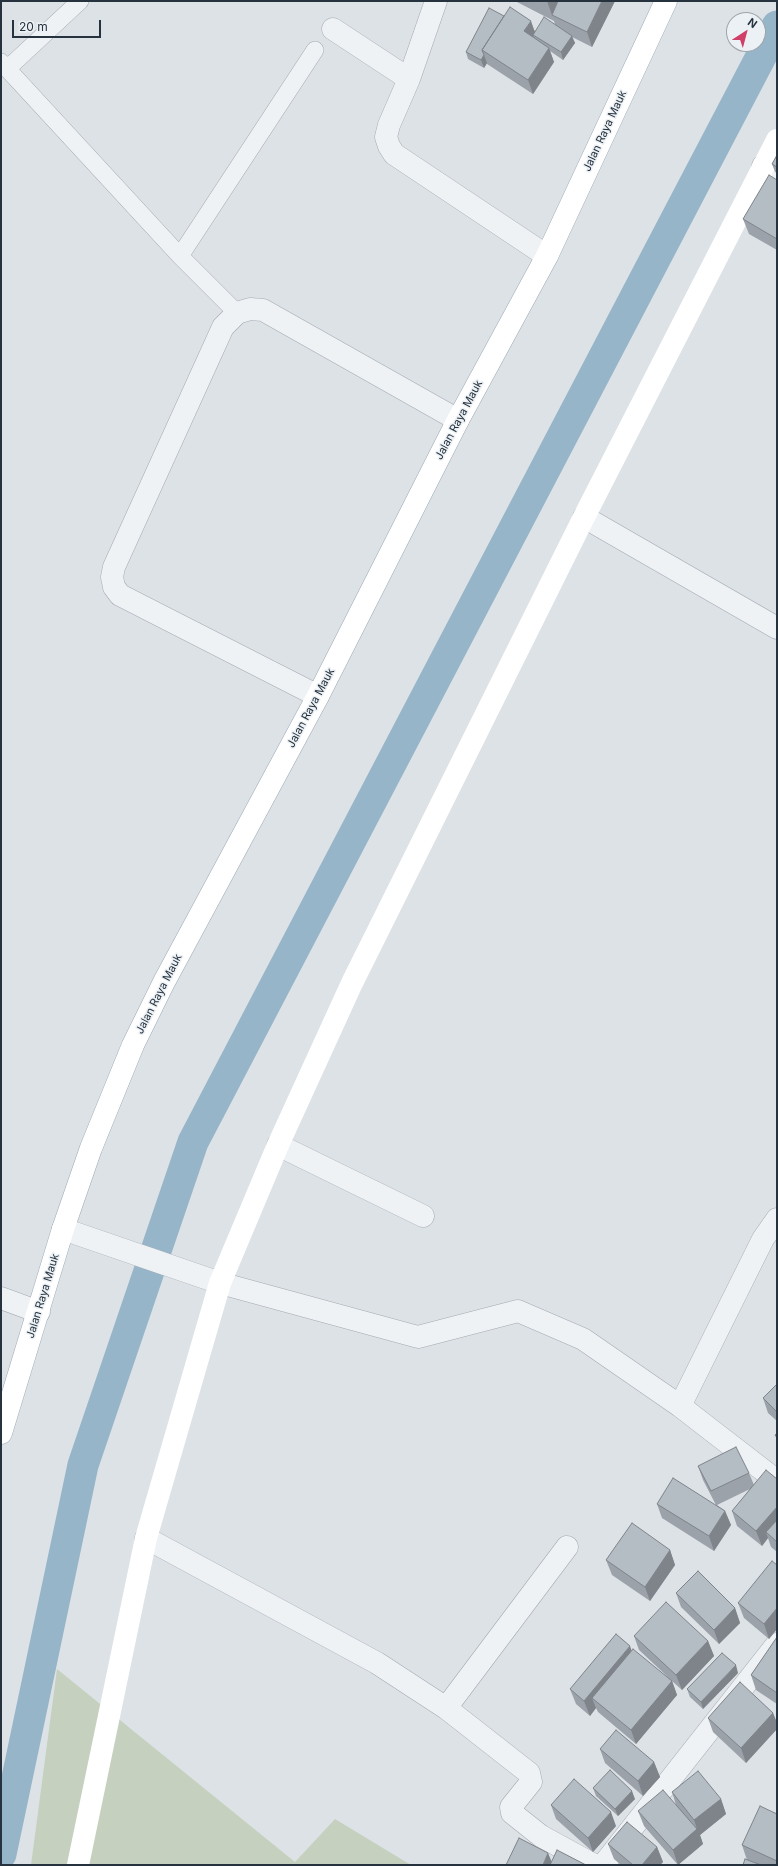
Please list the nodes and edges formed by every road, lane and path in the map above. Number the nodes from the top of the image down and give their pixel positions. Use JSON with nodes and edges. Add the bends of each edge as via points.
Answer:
{"nodes":[{"id":1,"x":80,"y":1,"type":"edge"},
{"id":2,"x":436,"y":1,"type":"edge"},
{"id":3,"x":666,"y":1,"type":"edge"},
{"id":4,"x":333,"y":29,"type":"dead end"},
{"id":5,"x":315,"y":50,"type":"dead end"},
{"id":6,"x":4,"y":65,"type":"edge"},
{"id":7,"x":409,"y":79,"type":"junction"},
{"id":8,"x":777,"y":140,"type":"edge"},
{"id":9,"x":770,"y":170,"type":"edge"},
{"id":10,"x":180,"y":256,"type":"junction"},
{"id":11,"x":547,"y":256,"type":"junction"},
{"id":12,"x":237,"y":313,"type":"junction"},
{"id":13,"x":458,"y":420,"type":"junction"},
{"id":14,"x":584,"y":517,"type":"junction"},
{"id":15,"x":777,"y":628,"type":"edge"},
{"id":16,"x":318,"y":696,"type":"junction"},
{"id":17,"x":278,"y":1145,"type":"junction"},
{"id":18,"x":423,"y":1216,"type":"dead end"},
{"id":19,"x":777,"y":1219,"type":"edge"},
{"id":20,"x":63,"y":1230,"type":"junction"},
{"id":21,"x":213,"y":1280,"type":"junction"},
{"id":22,"x":1,"y":1298,"type":"edge"},
{"id":23,"x":39,"y":1312,"type":"junction"},
{"id":24,"x":680,"y":1406,"type":"junction"},
{"id":25,"x":1,"y":1433,"type":"edge"},
{"id":26,"x":777,"y":1481,"type":"edge"},
{"id":27,"x":146,"y":1538,"type":"junction"},
{"id":28,"x":567,"y":1547,"type":"dead end"},
{"id":29,"x":777,"y":1644,"type":"edge"},
{"id":30,"x":446,"y":1708,"type":"junction"},
{"id":31,"x":78,"y":1865,"type":"edge"},
{"id":32,"x":594,"y":1865,"type":"edge"},
{"id":33,"x":603,"y":1865,"type":"edge"}],
"edges":[{"from":1,"to":6,"type":"lane"},
{"from":2,"to":7,"type":"street"},
{"from":3,"to":11,"type":"street","name":"Jalan Raya Mauk"},
{"from":4,"to":7,"type":"street"},
{"from":5,"to":10,"type":"lane"},
{"from":6,"to":10,"type":"lane"},
{"from":7,"to":11,"type":"street","via":[[386,137],[394,154]]},
{"from":8,"to":9,"type":"street"},
{"from":9,"to":14,"type":"street"},
{"from":10,"to":12,"type":"lane"},
{"from":11,"to":13,"type":"street","name":"Jalan Raya Mauk"},
{"from":12,"to":13,"type":"street","via":[[250,309],[263,310]]},
{"from":12,"to":16,"type":"street","via":[[223,327],[114,567],[114,587],[120,595]]},
{"from":13,"to":16,"type":"street","name":"Jalan Raya Mauk"},
{"from":14,"to":15,"type":"street"},
{"from":14,"to":17,"type":"street","via":[[352,983]]},
{"from":16,"to":20,"type":"street","name":"Jalan Raya Mauk","via":[[164,982],[133,1045],[91,1148]]},
{"from":17,"to":18,"type":"street"},
{"from":17,"to":21,"type":"street"},
{"from":19,"to":24,"type":"street","via":[[764,1239]]},
{"from":20,"to":21,"type":"street"},
{"from":20,"to":23,"type":"street","name":"Jalan Raya Mauk"},
{"from":21,"to":24,"type":"street","via":[[418,1337],[518,1311],[583,1339]]},
{"from":21,"to":27,"type":"street"},
{"from":22,"to":23,"type":"street"},
{"from":23,"to":25,"type":"street","name":"Jalan Raya Mauk"},
{"from":24,"to":26,"type":"street"},
{"from":27,"to":30,"type":"street","via":[[377,1663]]},
{"from":27,"to":31,"type":"street"},
{"from":28,"to":30,"type":"street"},
{"from":29,"to":33,"type":"street"},
{"from":30,"to":32,"type":"street","via":[[529,1772],[531,1782],[511,1807],[512,1813],[541,1836]]}]}
